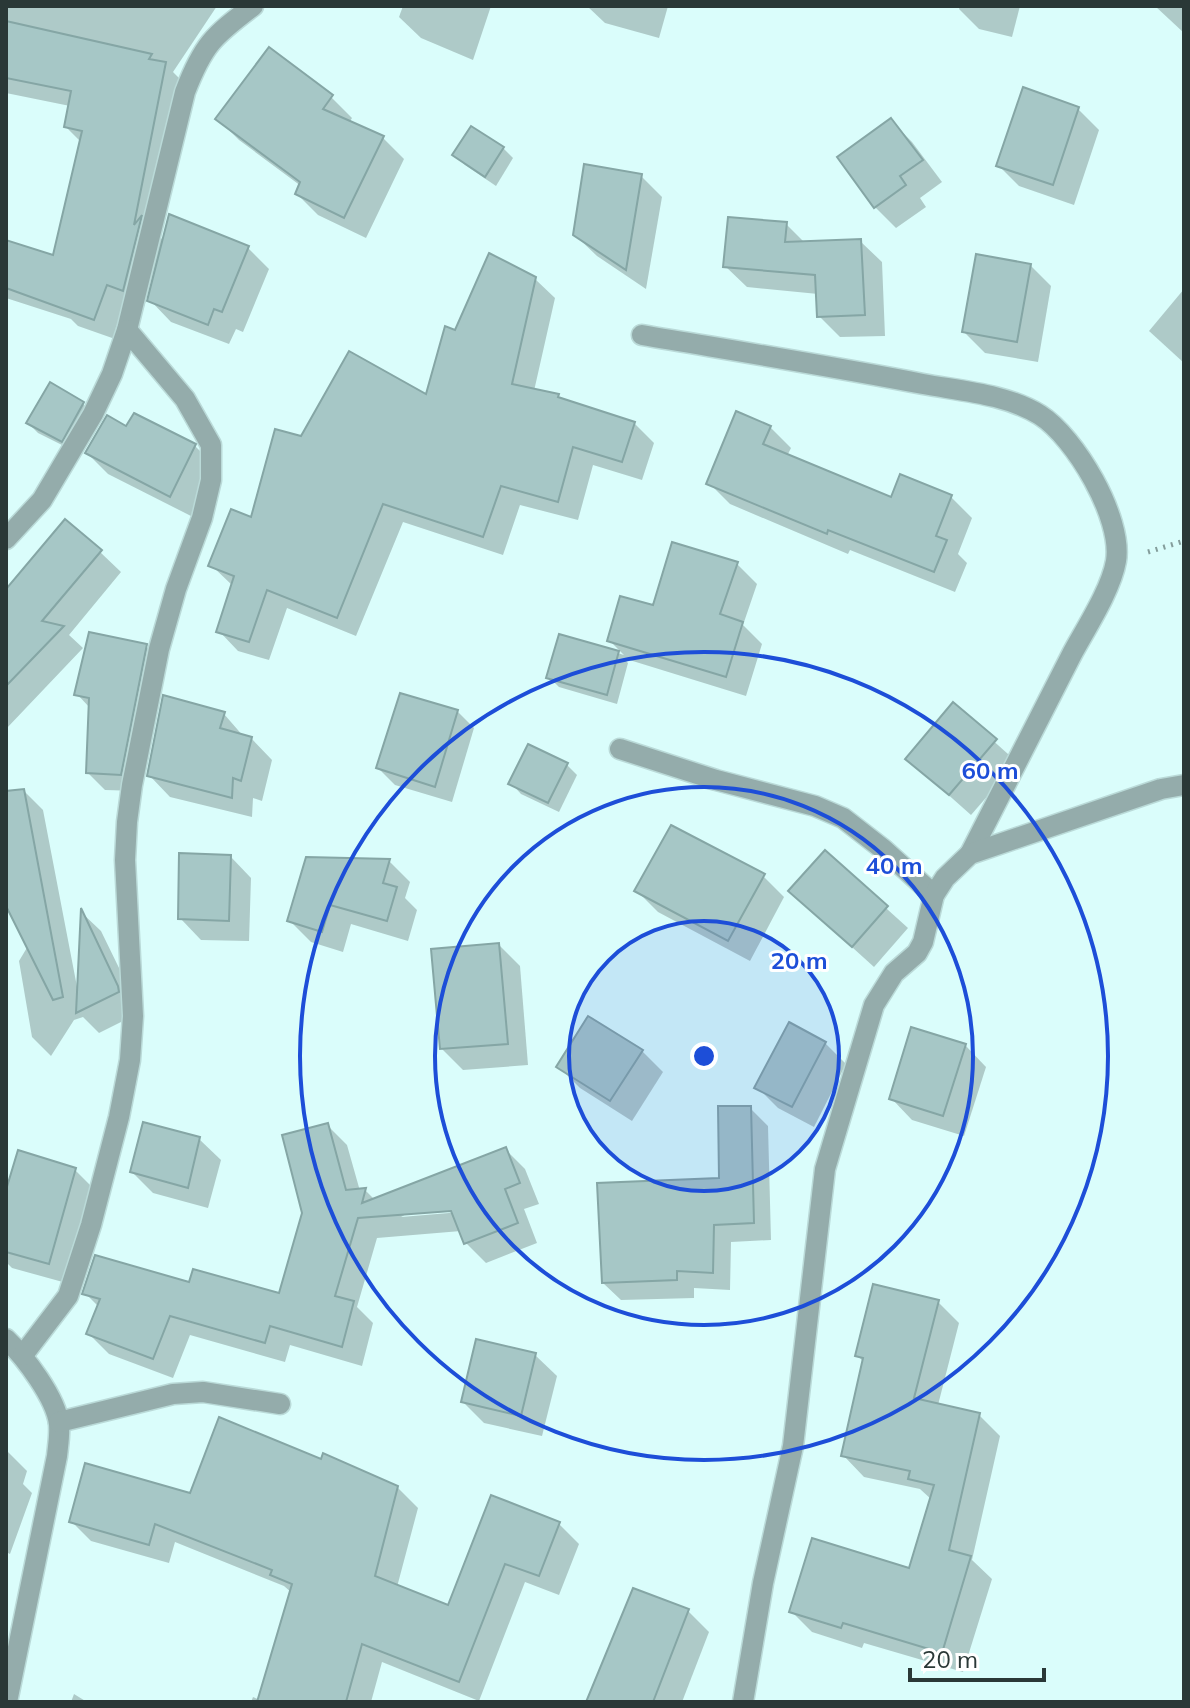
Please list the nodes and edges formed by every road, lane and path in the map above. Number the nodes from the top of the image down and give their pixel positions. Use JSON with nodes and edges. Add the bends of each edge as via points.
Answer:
{"nodes":[{"id":1,"x":253,"y":6,"type":"edge"},
{"id":2,"x":127,"y":330,"type":"junction"},
{"id":3,"x":642,"y":335,"type":"dead end"},
{"id":4,"x":6,"y":539,"type":"edge"},
{"id":5,"x":620,"y":749,"type":"dead end"},
{"id":6,"x":1184,"y":785,"type":"edge"},
{"id":7,"x":970,"y":854,"type":"junction"},
{"id":8,"x":934,"y":895,"type":"junction"},
{"id":9,"x":6,"y":1339,"type":"edge"},
{"id":10,"x":23,"y":1355,"type":"junction"},
{"id":11,"x":280,"y":1404,"type":"dead end"},
{"id":12,"x":59,"y":1422,"type":"junction"},
{"id":13,"x":7,"y":1702,"type":"edge"},
{"id":14,"x":743,"y":1702,"type":"edge"}],
"edges":[{"from":1,"to":2,"type":"street","via":[[214,36],[198,58]]},
{"from":2,"to":4,"type":"street","via":[[93,414],[42,500]]},
{"from":2,"to":10,"type":"street","via":[[185,399],[211,445],[211,480],[159,649],[132,785],[125,860],[133,1016],[119,1117],[68,1296]]},
{"from":3,"to":7,"type":"street","via":[[1007,400],[1040,415],[1060,432],[1089,470],[1108,514],[1116,560]]},
{"from":5,"to":8,"type":"street","via":[[843,818]]},
{"from":6,"to":7,"type":"street"},
{"from":7,"to":8,"type":"street"},
{"from":8,"to":14,"type":"street","via":[[917,953],[894,973],[874,1005],[825,1169],[793,1446]]},
{"from":9,"to":10,"type":"street"},
{"from":10,"to":12,"type":"street"},
{"from":11,"to":12,"type":"street","via":[[203,1392],[173,1394]]},
{"from":12,"to":13,"type":"street","via":[[57,1456]]}]}
